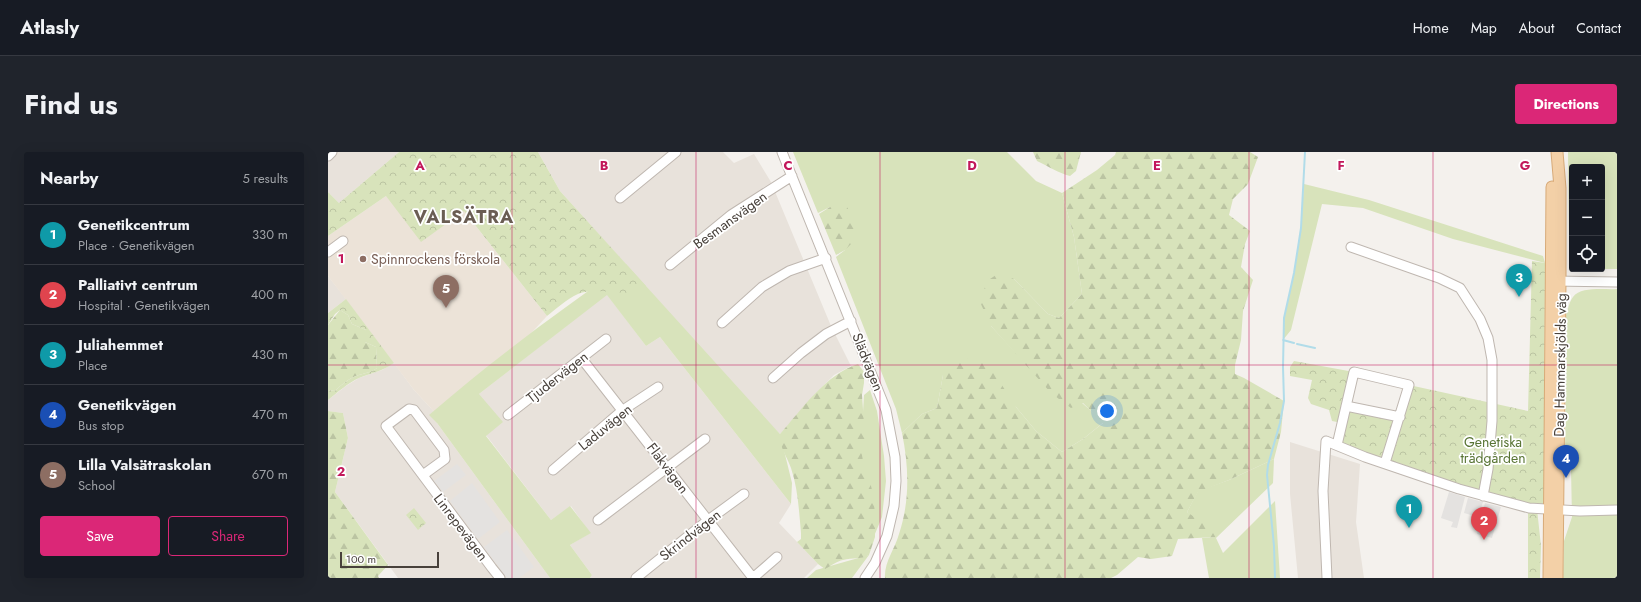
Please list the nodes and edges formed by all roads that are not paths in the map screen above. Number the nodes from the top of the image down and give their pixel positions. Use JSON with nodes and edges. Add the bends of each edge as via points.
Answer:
{"nodes":[{"id":1,"x":332,"y":152,"type":"edge"},
{"id":2,"x":676,"y":152,"type":"edge"},
{"id":3,"x":782,"y":152,"type":"edge"},
{"id":4,"x":1552,"y":152,"type":"edge"},
{"id":5,"x":1557,"y":152,"type":"edge"},
{"id":6,"x":328,"y":156,"type":"edge"},
{"id":7,"x":792,"y":176,"type":"junction"},
{"id":8,"x":620,"y":198,"type":"dead end"},
{"id":9,"x":343,"y":241,"type":"dead end"},
{"id":10,"x":1351,"y":247,"type":"dead end"},
{"id":11,"x":328,"y":252,"type":"edge"},
{"id":12,"x":826,"y":258,"type":"junction"},
{"id":13,"x":670,"y":265,"type":"dead end"},
{"id":14,"x":1556,"y":281,"type":"junction"},
{"id":15,"x":1617,"y":282,"type":"edge"},
{"id":16,"x":851,"y":321,"type":"junction"},
{"id":17,"x":722,"y":323,"type":"dead end"},
{"id":18,"x":606,"y":339,"type":"dead end"},
{"id":19,"x":582,"y":359,"type":"junction"},
{"id":20,"x":774,"y":378,"type":"dead end"},
{"id":21,"x":658,"y":387,"type":"dead end"},
{"id":22,"x":1346,"y":406,"type":"junction"},
{"id":23,"x":623,"y":410,"type":"junction"},
{"id":24,"x":508,"y":415,"type":"dead end"},
{"id":25,"x":1400,"y":417,"type":"junction"},
{"id":26,"x":705,"y":439,"type":"dead end"},
{"id":27,"x":1337,"y":445,"type":"junction"},
{"id":28,"x":1385,"y":463,"type":"junction"},
{"id":29,"x":667,"y":466,"type":"junction"},
{"id":30,"x":553,"y":470,"type":"dead end"},
{"id":31,"x":423,"y":476,"type":"junction"},
{"id":32,"x":744,"y":494,"type":"dead end"},
{"id":33,"x":1483,"y":496,"type":"junction"},
{"id":34,"x":1554,"y":510,"type":"junction"},
{"id":35,"x":1617,"y":510,"type":"edge"},
{"id":36,"x":598,"y":520,"type":"dead end"},
{"id":37,"x":707,"y":521,"type":"junction"},
{"id":38,"x":777,"y":557,"type":"dead end"},
{"id":39,"x":500,"y":578,"type":"edge"},
{"id":40,"x":636,"y":578,"type":"edge"},
{"id":41,"x":753,"y":578,"type":"edge"},
{"id":42,"x":865,"y":578,"type":"edge"},
{"id":43,"x":1327,"y":578,"type":"edge"},
{"id":44,"x":1549,"y":578,"type":"edge"},
{"id":45,"x":1557,"y":578,"type":"edge"}],
"edges":[{"from":1,"to":6,"type":"street"},
{"from":2,"to":8,"type":"street"},
{"from":3,"to":7,"type":"street","name":"Slädvägen"},
{"from":4,"to":14,"type":"main road","name":"Dag Hammarskjölds väg"},
{"from":5,"to":14,"type":"main road","name":"Dag Hammarskjölds väg","via":[[1560,191]]},
{"from":7,"to":12,"type":"street","name":"Slädvägen"},
{"from":7,"to":13,"type":"street","name":"Besmansvägen","via":[[731,215]]},
{"from":9,"to":11,"type":"street"},
{"from":10,"to":33,"type":"street","via":[[1460,288],[1480,319],[1488,338],[1492,360],[1492,421]]},
{"from":12,"to":16,"type":"street","name":"Slädvägen"},
{"from":12,"to":17,"type":"street","via":[[789,271],[762,287]]},
{"from":14,"to":15,"type":"street"},
{"from":14,"to":34,"type":"main road","name":"Dag Hammarskjölds väg"},
{"from":16,"to":20,"type":"street","via":[[826,334]]},
{"from":16,"to":42,"type":"street","name":"Slädvägen","via":[[886,410],[896,475],[894,506],[887,536]]},
{"from":18,"to":19,"type":"street","name":"Tjudervägen"},
{"from":19,"to":23,"type":"street","name":"Flakvägen"},
{"from":19,"to":24,"type":"street","name":"Tjudervägen"},
{"from":21,"to":23,"type":"street","name":"Laduvägen"},
{"from":22,"to":25,"type":"street"},
{"from":22,"to":25,"type":"street","via":[[1354,372],[1409,385]]},
{"from":22,"to":27,"type":"street"},
{"from":23,"to":29,"type":"street","name":"Flakvägen"},
{"from":23,"to":30,"type":"street","name":"Laduvägen"},
{"from":25,"to":28,"type":"street"},
{"from":26,"to":29,"type":"street"},
{"from":27,"to":28,"type":"street"},
{"from":27,"to":43,"type":"street","via":[[1326,441],[1323,491]]},
{"from":28,"to":33,"type":"street"},
{"from":29,"to":36,"type":"street"},
{"from":29,"to":37,"type":"street","name":"Flakvägen"},
{"from":31,"to":31,"type":"street","name":"Linrepevägen","via":[[386,426],[409,409],[414,410],[444,450],[445,459]]},
{"from":31,"to":39,"type":"street","name":"Linrepevägen"},
{"from":32,"to":37,"type":"street","name":"Skrindvägen"},
{"from":33,"to":34,"type":"street","via":[[1530,508]]},
{"from":34,"to":35,"type":"street"},
{"from":34,"to":44,"type":"main road","name":"Dag Hammarskjölds väg"},
{"from":34,"to":45,"type":"main road","name":"Dag Hammarskjölds väg"},
{"from":37,"to":40,"type":"street","name":"Skrindvägen"},
{"from":37,"to":41,"type":"street","name":"Flakvägen"},
{"from":38,"to":41,"type":"street"}]}
